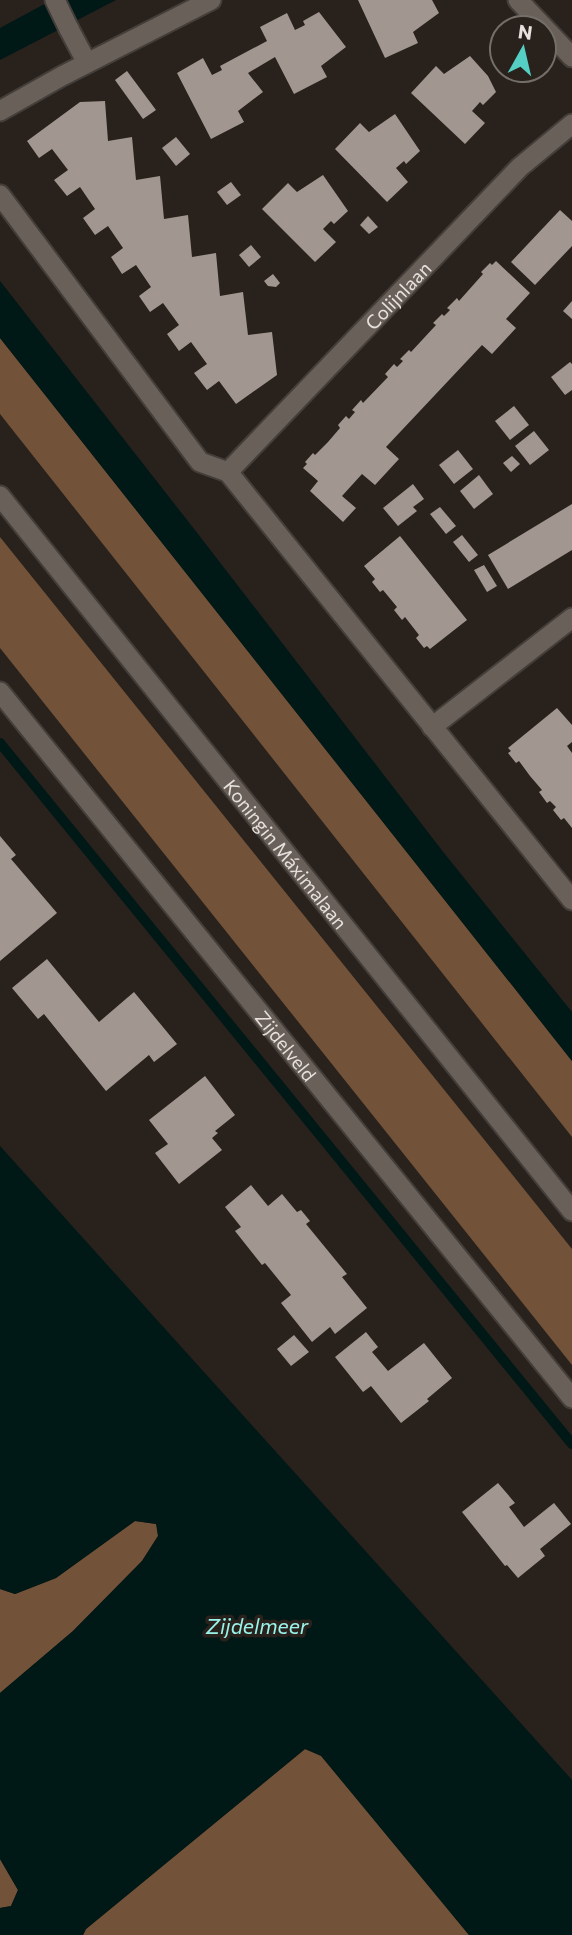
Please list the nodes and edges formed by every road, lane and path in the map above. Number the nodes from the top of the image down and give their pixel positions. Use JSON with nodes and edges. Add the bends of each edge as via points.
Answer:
{"nodes":[{"id":1,"x":55,"y":0,"type":"edge"},
{"id":2,"x":211,"y":0,"type":"edge"},
{"id":3,"x":518,"y":0,"type":"edge"},
{"id":4,"x":176,"y":8,"type":"edge"},
{"id":5,"x":572,"y":57,"type":"edge"},
{"id":6,"x":87,"y":63,"type":"junction"},
{"id":7,"x":0,"y":111,"type":"edge"},
{"id":8,"x":572,"y":124,"type":"edge"},
{"id":9,"x":0,"y":195,"type":"edge"},
{"id":10,"x":228,"y":472,"type":"junction"},
{"id":11,"x":0,"y":496,"type":"edge"},
{"id":12,"x":572,"y":618,"type":"edge"},
{"id":13,"x":0,"y":692,"type":"edge"},
{"id":14,"x":432,"y":727,"type":"junction"},
{"id":15,"x":572,"y":900,"type":"edge"},
{"id":16,"x":572,"y":1211,"type":"edge"},
{"id":17,"x":572,"y":1398,"type":"edge"}],
"edges":[{"from":1,"to":6,"type":"street"},
{"from":2,"to":4,"type":"street"},
{"from":3,"to":5,"type":"street"},
{"from":4,"to":6,"type":"street"},
{"from":6,"to":7,"type":"street"},
{"from":8,"to":10,"type":"street","name":"Colijnlaan","via":[[520,167]]},
{"from":9,"to":10,"type":"street","via":[[200,462]]},
{"from":10,"to":14,"type":"street"},
{"from":11,"to":16,"type":"street","name":"Koningin Máximalaan"},
{"from":12,"to":14,"type":"street"},
{"from":13,"to":17,"type":"street","name":"Zijdelveld"},
{"from":14,"to":15,"type":"street"}]}
